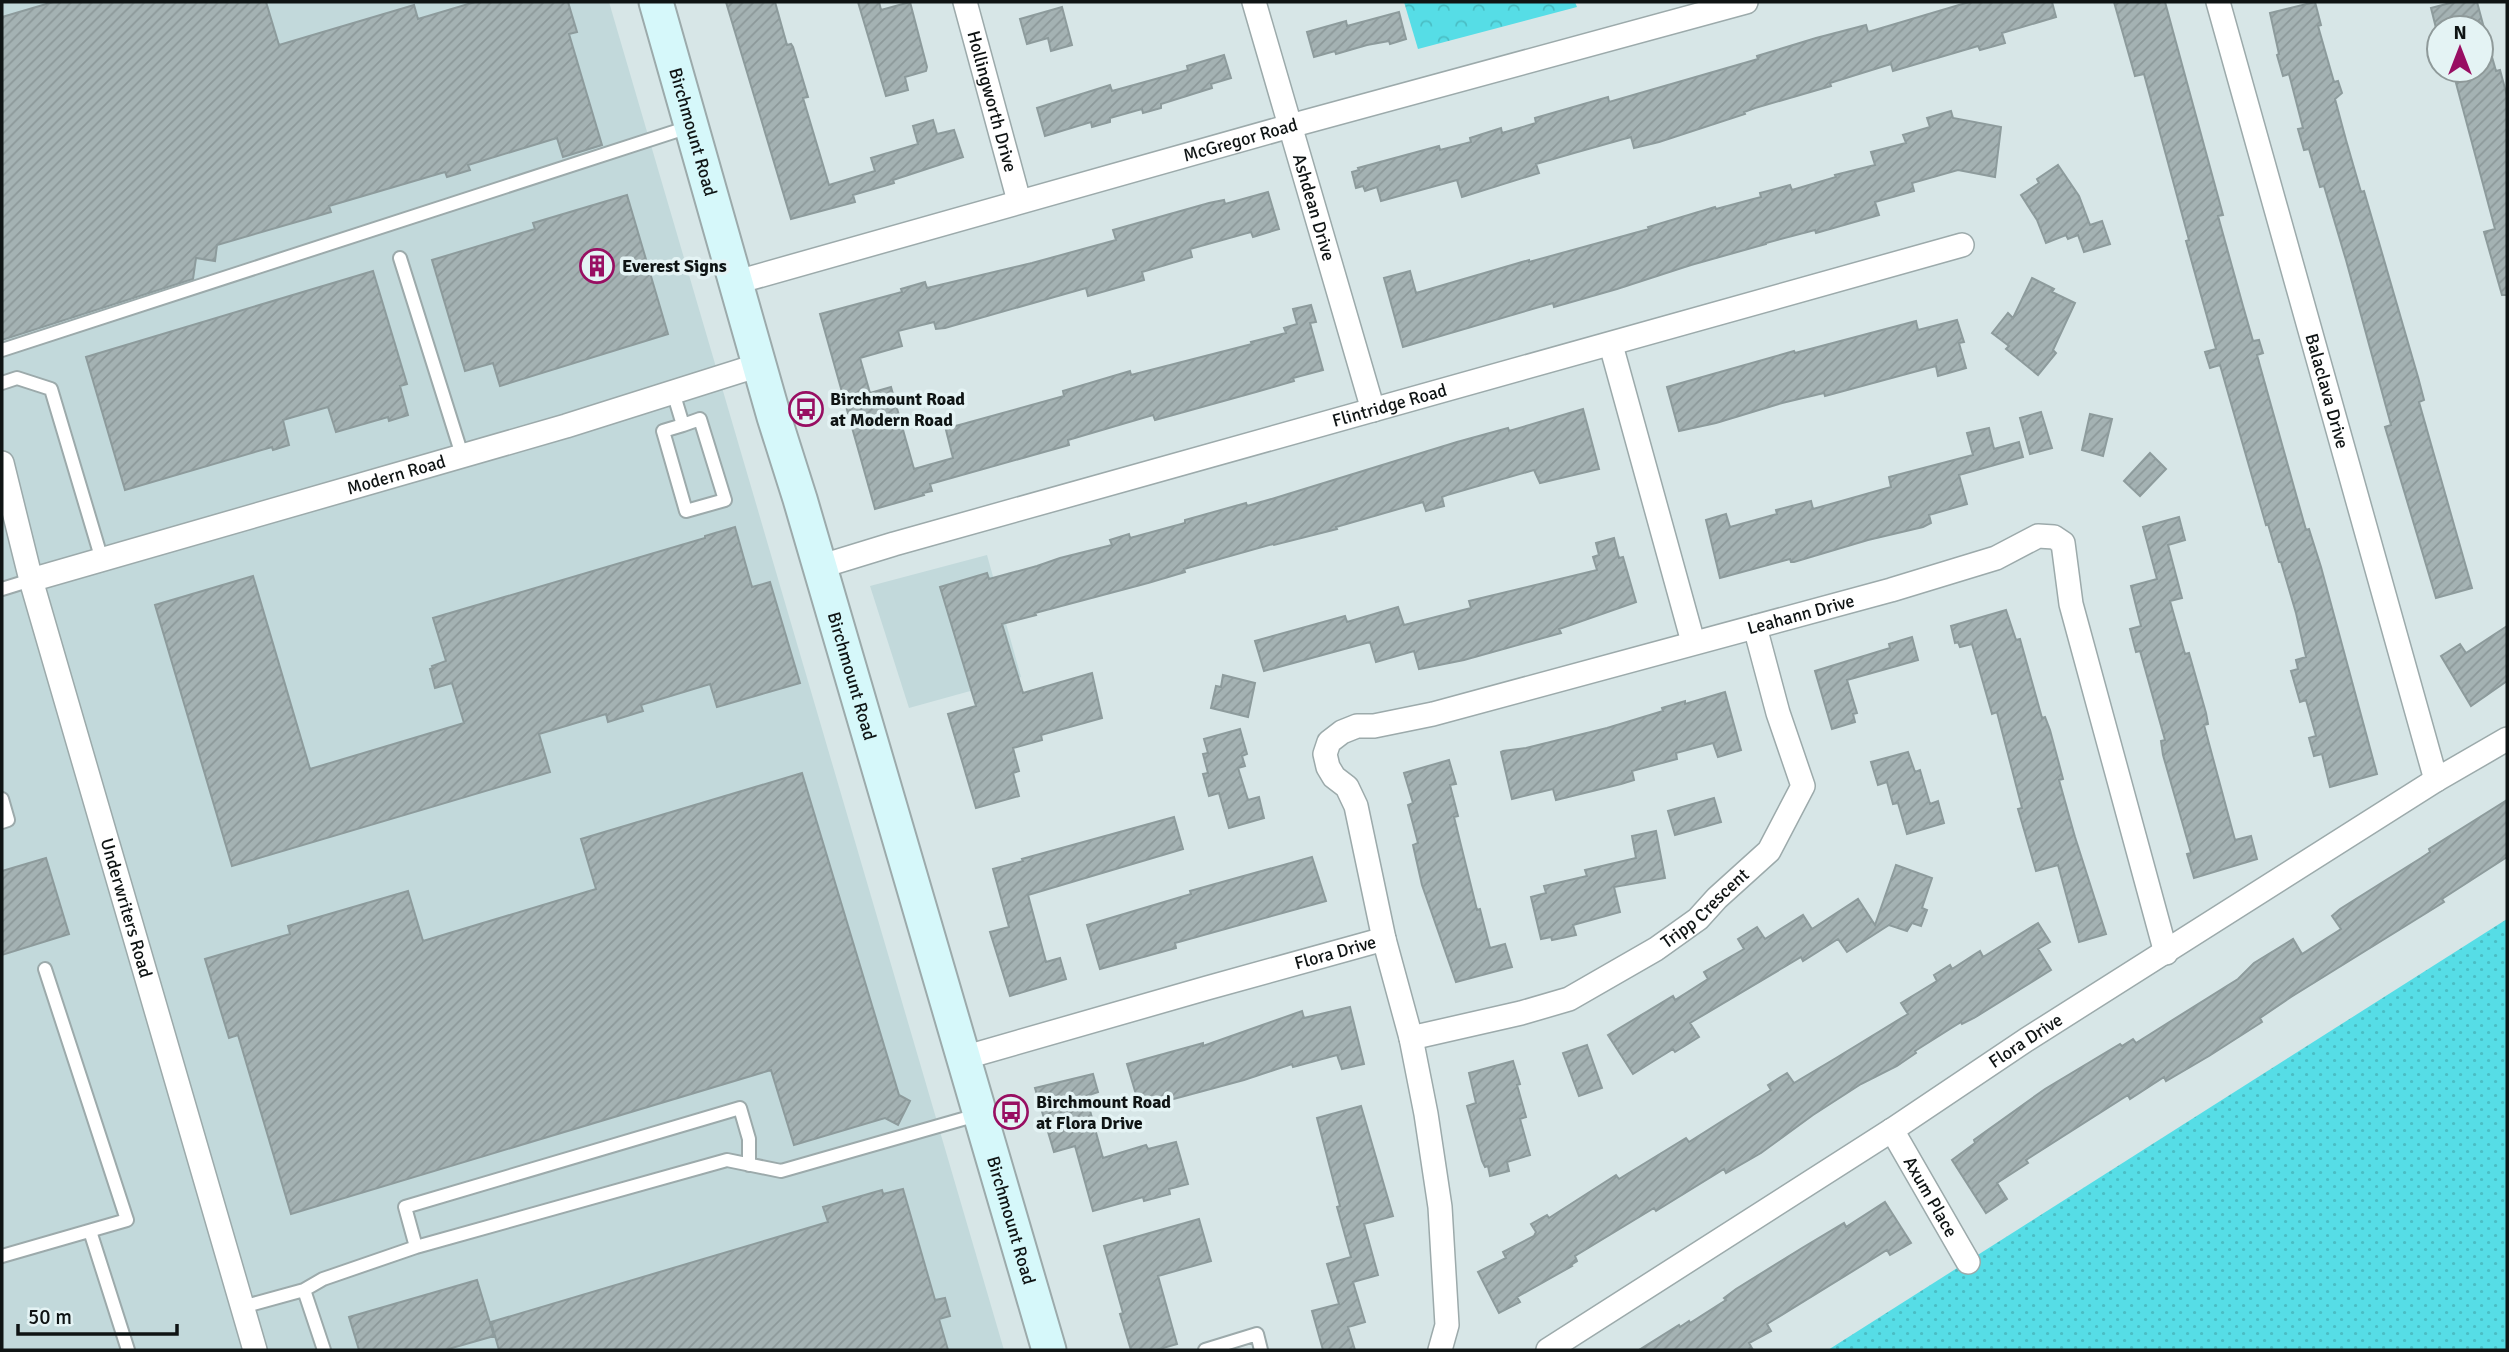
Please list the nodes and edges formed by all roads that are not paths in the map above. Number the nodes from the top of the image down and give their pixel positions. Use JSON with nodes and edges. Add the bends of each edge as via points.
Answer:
{"nodes":[{"id":1,"x":656,"y":2,"type":"edge"},
{"id":2,"x":965,"y":2,"type":"edge"},
{"id":3,"x":1254,"y":2,"type":"edge"},
{"id":4,"x":1746,"y":2,"type":"edge"},
{"id":5,"x":2218,"y":2,"type":"edge"},
{"id":6,"x":692,"y":126,"type":"junction"},
{"id":7,"x":1290,"y":126,"type":"junction"},
{"id":8,"x":1019,"y":201,"type":"junction"},
{"id":9,"x":1962,"y":245,"type":"dead end"},
{"id":10,"x":400,"y":258,"type":"dead end"},
{"id":11,"x":737,"y":282,"type":"junction"},
{"id":12,"x":1611,"y":345,"type":"junction"},
{"id":13,"x":2,"y":350,"type":"edge"},
{"id":14,"x":759,"y":365,"type":"junction"},
{"id":15,"x":2,"y":383,"type":"edge"},
{"id":16,"x":673,"y":392,"type":"junction"},
{"id":17,"x":1373,"y":410,"type":"junction"},
{"id":18,"x":683,"y":425,"type":"junction"},
{"id":19,"x":462,"y":456,"type":"junction"},
{"id":20,"x":2,"y":463,"type":"edge"},
{"id":21,"x":102,"y":560,"type":"junction"},
{"id":22,"x":819,"y":567,"type":"junction"},
{"id":23,"x":31,"y":580,"type":"junction"},
{"id":24,"x":2,"y":589,"type":"edge"},
{"id":25,"x":1755,"y":626,"type":"junction"},
{"id":26,"x":1693,"y":642,"type":"junction"},
{"id":27,"x":2507,"y":739,"type":"edge"},
{"id":28,"x":2436,"y":780,"type":"junction"},
{"id":29,"x":2,"y":799,"type":"edge"},
{"id":30,"x":2,"y":822,"type":"edge"},
{"id":31,"x":1384,"y":939,"type":"junction"},
{"id":32,"x":2166,"y":953,"type":"junction"},
{"id":33,"x":46,"y":969,"type":"dead end"},
{"id":34,"x":1411,"y":1038,"type":"junction"},
{"id":35,"x":963,"y":1058,"type":"junction"},
{"id":36,"x":981,"y":1114,"type":"junction"},
{"id":37,"x":1892,"y":1130,"type":"junction"},
{"id":38,"x":749,"y":1165,"type":"junction"},
{"id":39,"x":90,"y":1231,"type":"junction"},
{"id":40,"x":416,"y":1247,"type":"junction"},
{"id":41,"x":2,"y":1256,"type":"edge"},
{"id":42,"x":1969,"y":1262,"type":"dead end"},
{"id":43,"x":304,"y":1290,"type":"junction"},
{"id":44,"x":242,"y":1307,"type":"junction"},
{"id":45,"x":128,"y":1350,"type":"edge"},
{"id":46,"x":255,"y":1350,"type":"edge"},
{"id":47,"x":324,"y":1350,"type":"edge"},
{"id":48,"x":1049,"y":1350,"type":"edge"},
{"id":49,"x":1205,"y":1350,"type":"edge"},
{"id":50,"x":1261,"y":1350,"type":"edge"},
{"id":51,"x":1440,"y":1350,"type":"edge"},
{"id":52,"x":1548,"y":1350,"type":"edge"}],
"edges":[{"from":1,"to":6,"type":"main road","name":"Birchmount Road"},
{"from":2,"to":8,"type":"street","name":"Hollingworth Drive"},
{"from":3,"to":7,"type":"street","name":"Ashdean Drive"},
{"from":4,"to":7,"type":"street","name":"McGregor Road"},
{"from":5,"to":28,"type":"street","name":"Balaclava Drive"},
{"from":6,"to":11,"type":"main road","name":"Birchmount Road"},
{"from":6,"to":13,"type":"lane"},
{"from":7,"to":8,"type":"street","name":"McGregor Road"},
{"from":7,"to":17,"type":"street","name":"Ashdean Drive"},
{"from":8,"to":11,"type":"street","name":"McGregor Road"},
{"from":9,"to":12,"type":"street","name":"Flintridge Road"},
{"from":10,"to":19,"type":"lane"},
{"from":11,"to":14,"type":"main road","name":"Birchmount Road"},
{"from":12,"to":17,"type":"street","name":"Flintridge Road"},
{"from":12,"to":26,"type":"street"},
{"from":14,"to":16,"type":"street","name":"Modern Road"},
{"from":14,"to":22,"type":"main road","name":"Birchmount Road"},
{"from":15,"to":21,"type":"lane","via":[[17,378],[51,389]]},
{"from":16,"to":18,"type":"lane"},
{"from":16,"to":19,"type":"street","name":"Modern Road"},
{"from":17,"to":22,"type":"street","name":"Flintridge Road"},
{"from":18,"to":18,"type":"lane","via":[[663,431],[686,511],[725,500],[700,419]]},
{"from":19,"to":21,"type":"street","name":"Modern Road"},
{"from":20,"to":23,"type":"street","name":"Underwriters Road"},
{"from":21,"to":23,"type":"street","name":"Modern Road"},
{"from":22,"to":35,"type":"main road","name":"Birchmount Road"},
{"from":23,"to":24,"type":"lane"},
{"from":23,"to":44,"type":"street","name":"Underwriters Road"},
{"from":25,"to":26,"type":"street","name":"Leahann Drive"},
{"from":25,"to":32,"type":"street","name":"Leahann Drive","via":[[1996,558],[2038,536],[2063,543],[2071,604]]},
{"from":25,"to":34,"type":"street","name":"Tripp Crescent","via":[[1803,786],[1769,851],[1698,919],[1569,999]]},
{"from":26,"to":31,"type":"street","name":"Leahann Drive","via":[[1433,714],[1357,726],[1329,742],[1325,754],[1328,767],[1347,787],[1356,806]]},
{"from":27,"to":28,"type":"street","name":"Flora Drive"},
{"from":28,"to":32,"type":"street","name":"Flora Drive"},
{"from":29,"to":30,"type":"lane","via":[[8,820]]},
{"from":31,"to":34,"type":"street","name":"Flora Drive"},
{"from":31,"to":35,"type":"street","name":"Flora Drive"},
{"from":32,"to":37,"type":"street","name":"Flora Drive"},
{"from":33,"to":39,"type":"lane","via":[[127,1220]]},
{"from":34,"to":51,"type":"street","name":"Flora Drive","via":[[1440,1206],[1447,1325]]},
{"from":35,"to":36,"type":"main road","name":"Birchmount Road"},
{"from":36,"to":38,"type":"lane","via":[[780,1171]]},
{"from":36,"to":48,"type":"main road","name":"Birchmount Road"},
{"from":37,"to":42,"type":"street","name":"Axum Place"},
{"from":37,"to":52,"type":"street","name":"Flora Drive"},
{"from":38,"to":40,"type":"lane","via":[[727,1160]]},
{"from":38,"to":40,"type":"lane","via":[[749,1139],[740,1108],[405,1207]]},
{"from":39,"to":41,"type":"lane"},
{"from":39,"to":45,"type":"lane"},
{"from":40,"to":43,"type":"lane"},
{"from":43,"to":44,"type":"lane"},
{"from":43,"to":47,"type":"lane"},
{"from":44,"to":46,"type":"street","name":"Underwriters Road"},
{"from":49,"to":50,"type":"lane","via":[[1257,1334]]}]}
